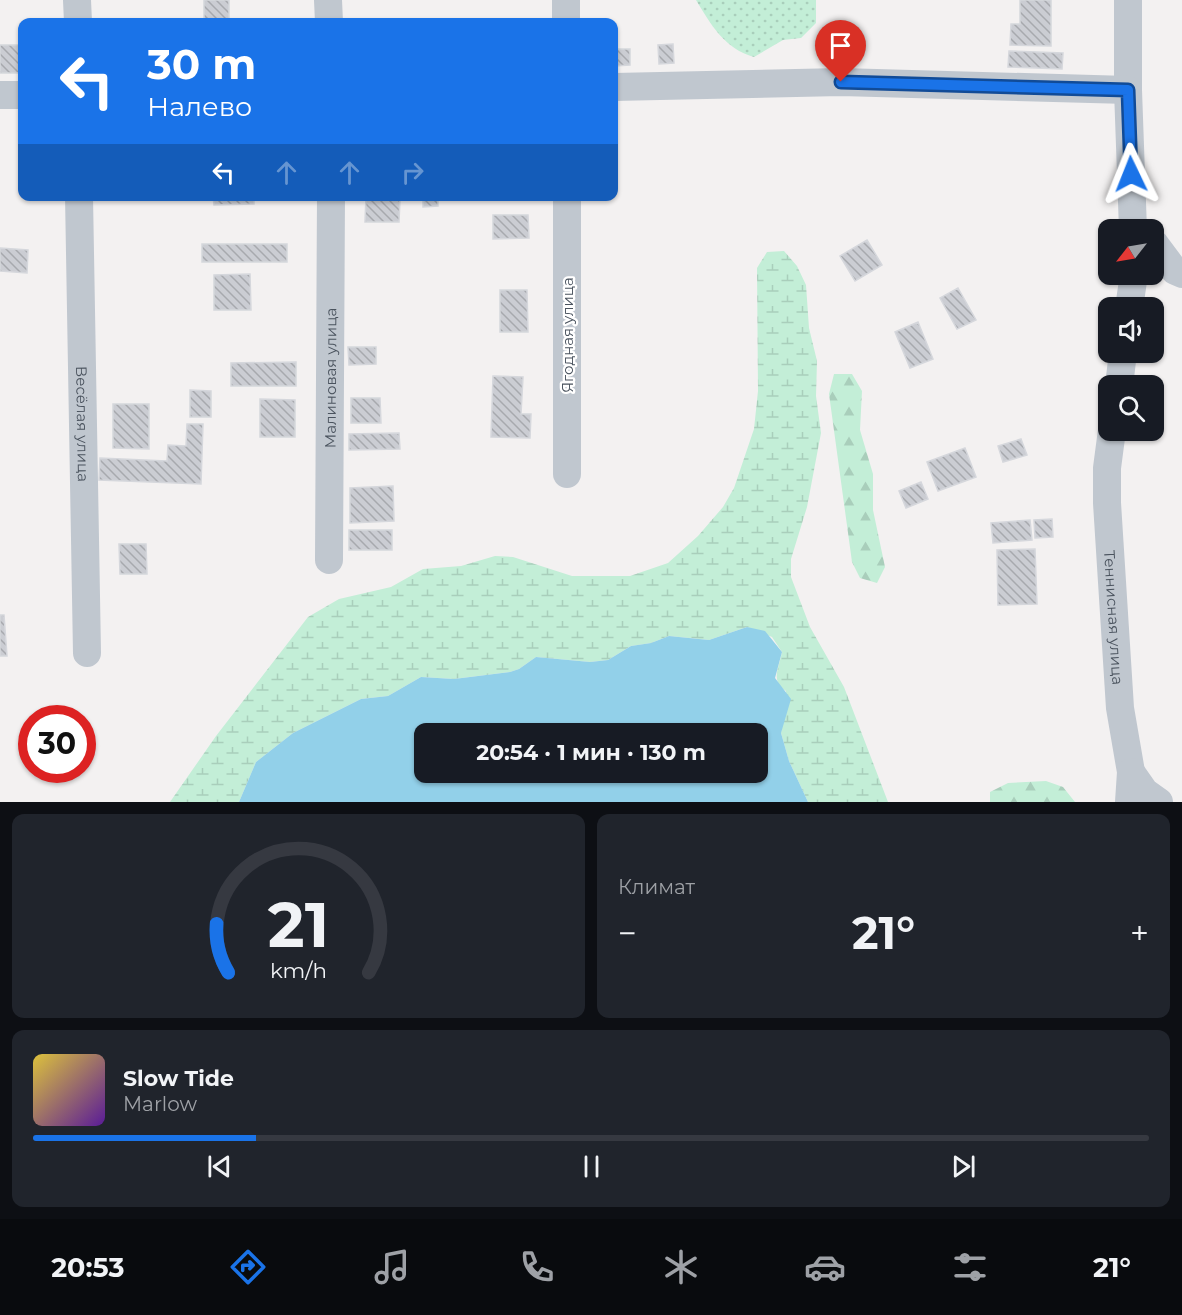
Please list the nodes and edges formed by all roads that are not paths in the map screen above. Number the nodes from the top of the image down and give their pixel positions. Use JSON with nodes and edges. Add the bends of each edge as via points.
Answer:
{"nodes":[{"id":1,"x":77,"y":0,"type":"edge"},
{"id":2,"x":328,"y":0,"type":"edge"},
{"id":3,"x":566,"y":0,"type":"edge"},
{"id":4,"x":1128,"y":0,"type":"edge"},
{"id":5,"x":78,"y":18,"type":"edge"},
{"id":6,"x":329,"y":18,"type":"edge"},
{"id":7,"x":566,"y":18,"type":"edge"},
{"id":8,"x":618,"y":87,"type":"edge"},
{"id":9,"x":1128,"y":90,"type":"junction"},
{"id":10,"x":0,"y":95,"type":"edge"},
{"id":11,"x":18,"y":95,"type":"edge"},
{"id":12,"x":78,"y":201,"type":"edge"},
{"id":13,"x":331,"y":201,"type":"edge"},
{"id":14,"x":567,"y":201,"type":"edge"},
{"id":15,"x":1136,"y":219,"type":"edge"},
{"id":16,"x":1164,"y":256,"type":"edge"},
{"id":17,"x":1182,"y":274,"type":"edge"},
{"id":18,"x":1111,"y":441,"type":"edge"},
{"id":19,"x":567,"y":474,"type":"dead end"},
{"id":20,"x":329,"y":560,"type":"dead end"},
{"id":21,"x":87,"y":653,"type":"dead end"},
{"id":22,"x":1131,"y":772,"type":"junction"},
{"id":23,"x":1130,"y":802,"type":"edge"},
{"id":24,"x":1159,"y":802,"type":"edge"}],
"edges":[{"from":1,"to":5,"type":"street"},
{"from":2,"to":6,"type":"street"},
{"from":3,"to":7,"type":"street"},
{"from":4,"to":9,"type":"street"},
{"from":8,"to":9,"type":"street","via":[[841,82]]},
{"from":9,"to":15,"type":"street"},
{"from":10,"to":11,"type":"street"},
{"from":12,"to":21,"type":"street","name":"Весёлая улица"},
{"from":13,"to":20,"type":"street","name":"Малиновая улица"},
{"from":14,"to":19,"type":"street","name":"Ягодная улица"},
{"from":16,"to":17,"type":"street"},
{"from":18,"to":22,"type":"street","name":"Теннисная улица","via":[[1107,503],[1120,708]]},
{"from":22,"to":23,"type":"street","name":"Теннисная улица"},
{"from":22,"to":24,"type":"street","via":[[1145,792]]}]}
